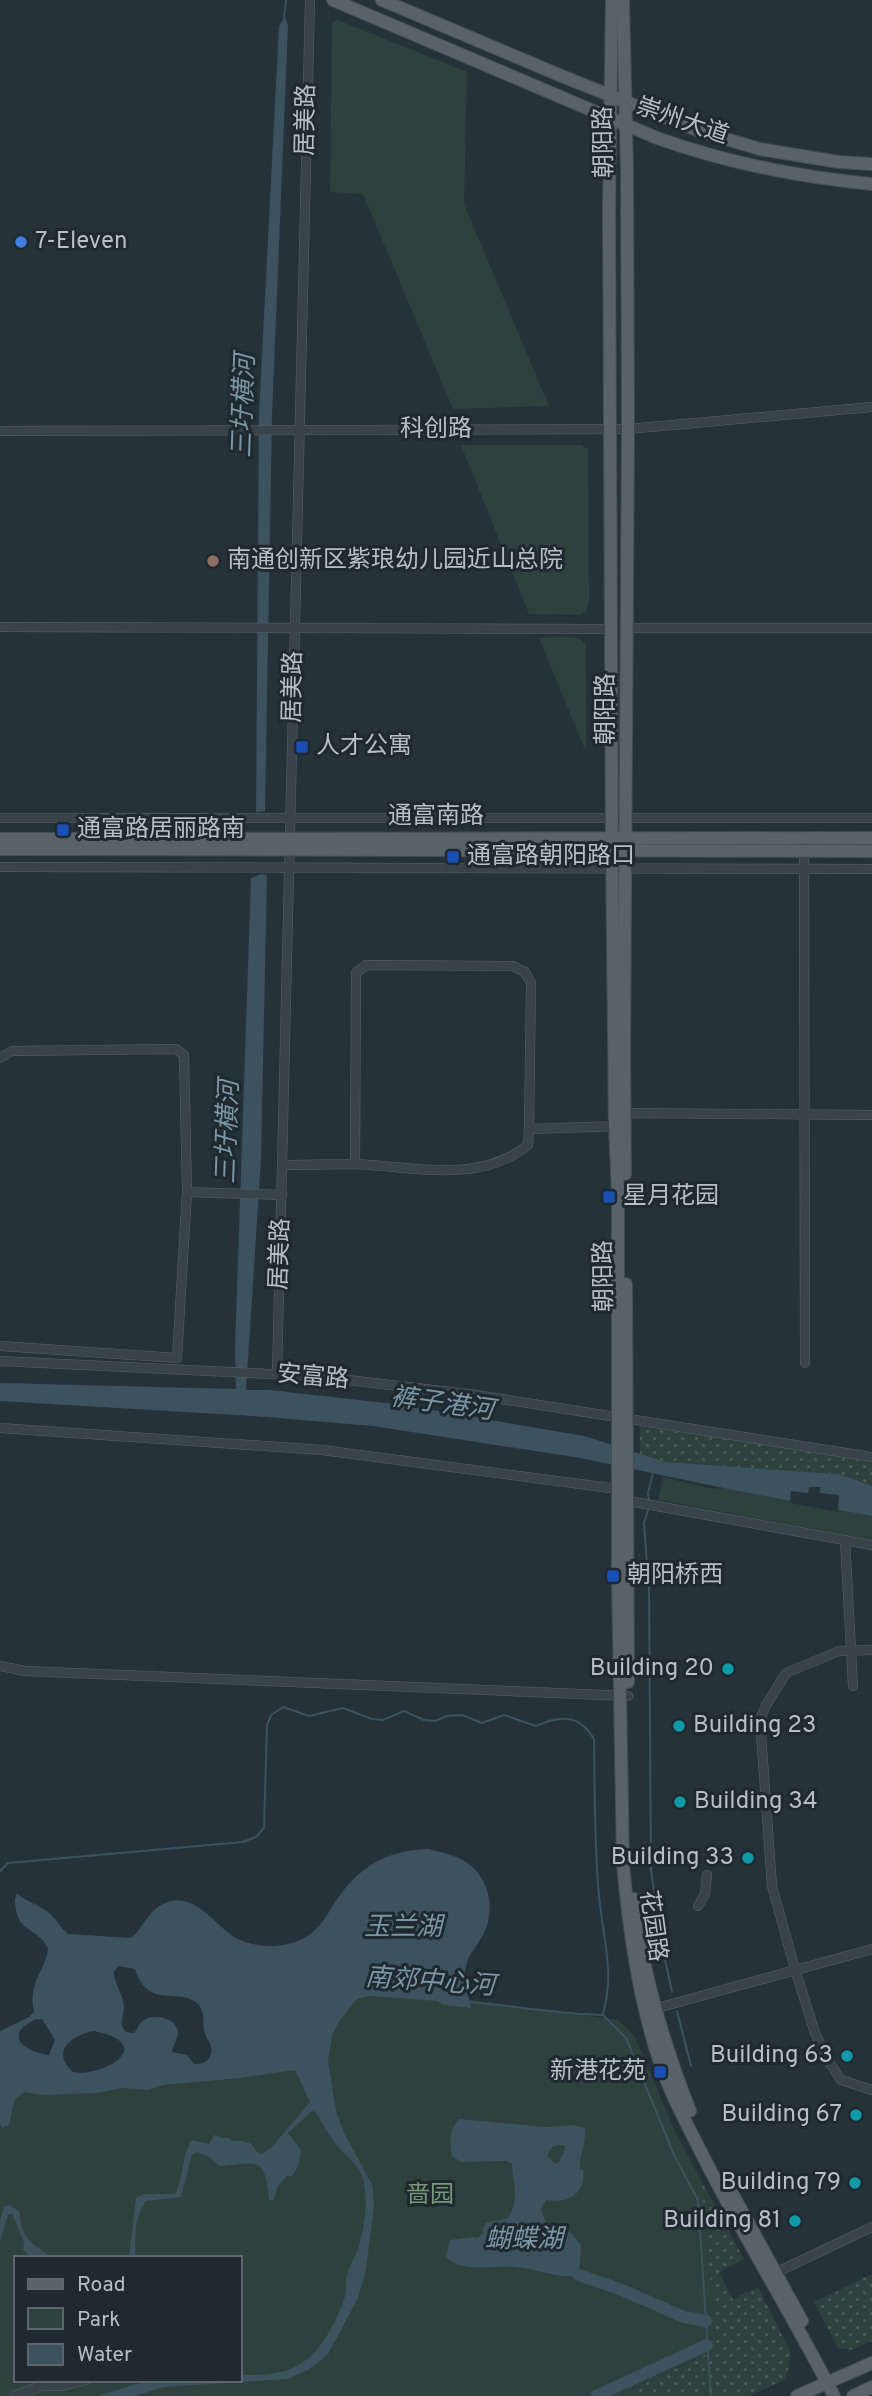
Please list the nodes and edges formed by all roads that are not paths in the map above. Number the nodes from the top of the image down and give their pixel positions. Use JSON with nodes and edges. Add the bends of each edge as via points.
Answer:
{"nodes":[{"id":1,"x":310,"y":0,"type":"edge"},
{"id":2,"x":333,"y":0,"type":"edge"},
{"id":3,"x":382,"y":0,"type":"edge"},
{"id":4,"x":612,"y":0,"type":"edge"},
{"id":5,"x":623,"y":0,"type":"edge"},
{"id":6,"x":611,"y":96,"type":"junction"},
{"id":7,"x":625,"y":101,"type":"junction"},
{"id":8,"x":610,"y":118,"type":"junction"},
{"id":9,"x":626,"y":124,"type":"junction"},
{"id":10,"x":872,"y":164,"type":"edge"},
{"id":11,"x":872,"y":184,"type":"edge"},
{"id":12,"x":872,"y":407,"type":"edge"},
{"id":13,"x":610,"y":429,"type":"junction"},
{"id":14,"x":628,"y":429,"type":"junction"},
{"id":15,"x":0,"y":430,"type":"edge"},
{"id":16,"x":300,"y":430,"type":"junction"},
{"id":17,"x":0,"y":627,"type":"edge"},
{"id":18,"x":296,"y":627,"type":"junction"},
{"id":19,"x":628,"y":628,"type":"junction"},
{"id":20,"x":872,"y":628,"type":"edge"},
{"id":21,"x":611,"y":629,"type":"junction"},
{"id":22,"x":0,"y":818,"type":"edge"},
{"id":23,"x":291,"y":818,"type":"junction"},
{"id":24,"x":612,"y":818,"type":"junction"},
{"id":25,"x":627,"y":818,"type":"junction"},
{"id":26,"x":872,"y":818,"type":"edge"},
{"id":27,"x":872,"y":838,"type":"edge"},
{"id":28,"x":0,"y":839,"type":"edge"},
{"id":29,"x":291,"y":844,"type":"junction"},
{"id":30,"x":626,"y":844,"type":"junction"},
{"id":31,"x":805,"y":844,"type":"junction"},
{"id":32,"x":612,"y":845,"type":"junction"},
{"id":33,"x":0,"y":849,"type":"edge"},
{"id":34,"x":872,"y":851,"type":"edge"},
{"id":35,"x":0,"y":867,"type":"edge"},
{"id":36,"x":290,"y":868,"type":"junction"},
{"id":37,"x":612,"y":868,"type":"junction"},
{"id":38,"x":626,"y":869,"type":"junction"},
{"id":39,"x":805,"y":870,"type":"junction"},
{"id":40,"x":872,"y":870,"type":"edge"},
{"id":41,"x":0,"y":1058,"type":"edge"},
{"id":42,"x":872,"y":1115,"type":"edge"},
{"id":43,"x":806,"y":1116,"type":"junction"},
{"id":44,"x":620,"y":1119,"type":"junction"},
{"id":45,"x":529,"y":1129,"type":"junction"},
{"id":46,"x":355,"y":1164,"type":"junction"},
{"id":47,"x":283,"y":1165,"type":"junction"},
{"id":48,"x":187,"y":1192,"type":"junction"},
{"id":49,"x":282,"y":1195,"type":"junction"},
{"id":50,"x":0,"y":1346,"type":"edge"},
{"id":51,"x":0,"y":1362,"type":"edge"},
{"id":52,"x":805,"y":1363,"type":"dead end"},
{"id":53,"x":277,"y":1374,"type":"junction"},
{"id":54,"x":623,"y":1417,"type":"junction"},
{"id":55,"x":0,"y":1428,"type":"edge"},
{"id":56,"x":872,"y":1457,"type":"edge"},
{"id":57,"x":623,"y":1475,"type":"junction"},
{"id":58,"x":618,"y":1489,"type":"junction"},
{"id":59,"x":629,"y":1501,"type":"junction"},
{"id":60,"x":845,"y":1540,"type":"junction"},
{"id":61,"x":872,"y":1545,"type":"edge"},
{"id":62,"x":872,"y":1650,"type":"edge"},
{"id":63,"x":851,"y":1651,"type":"junction"},
{"id":64,"x":0,"y":1666,"type":"edge"},
{"id":65,"x":853,"y":1686,"type":"dead end"},
{"id":66,"x":624,"y":1696,"type":"junction"},
{"id":67,"x":707,"y":1875,"type":"dead end"},
{"id":68,"x":698,"y":1906,"type":"dead end"},
{"id":69,"x":872,"y":1949,"type":"edge"},
{"id":70,"x":795,"y":1969,"type":"junction"},
{"id":71,"x":650,"y":2010,"type":"junction"},
{"id":72,"x":872,"y":2090,"type":"edge"},
{"id":73,"x":872,"y":2227,"type":"edge"},
{"id":74,"x":778,"y":2272,"type":"junction"},
{"id":75,"x":872,"y":2363,"type":"edge"},
{"id":76,"x":830,"y":2381,"type":"junction"},
{"id":77,"x":80,"y":2382,"type":"edge"},
{"id":78,"x":872,"y":2387,"type":"edge"},
{"id":79,"x":54,"y":2391,"type":"edge"},
{"id":80,"x":14,"y":2396,"type":"edge"},
{"id":81,"x":797,"y":2396,"type":"edge"},
{"id":82,"x":834,"y":2396,"type":"edge"},
{"id":83,"x":841,"y":2396,"type":"edge"},
{"id":84,"x":853,"y":2396,"type":"edge"}],
"edges":[{"from":1,"to":16,"type":"street","name":"居美路"},
{"from":2,"to":8,"type":"main road","name":"崇州大道"},
{"from":3,"to":6,"type":"main road","name":"崇州大道"},
{"from":4,"to":6,"type":"main road","name":"朝阳路"},
{"from":5,"to":7,"type":"main road","name":"朝阳路"},
{"from":6,"to":7,"type":"main road","name":"崇州大道"},
{"from":6,"to":8,"type":"main road","name":"朝阳路"},
{"from":7,"to":9,"type":"main road","name":"朝阳路"},
{"from":7,"to":10,"type":"main road","name":"崇州大道","via":[[760,149]]},
{"from":8,"to":9,"type":"main road","name":"崇州大道"},
{"from":8,"to":13,"type":"main road","name":"朝阳路"},
{"from":9,"to":11,"type":"main road","name":"崇州大道","via":[[699,153],[764,170]]},
{"from":9,"to":14,"type":"main road","name":"朝阳路"},
{"from":12,"to":14,"type":"street","name":"科创路"},
{"from":13,"to":14,"type":"street","name":"科创路"},
{"from":13,"to":16,"type":"street","name":"科创路"},
{"from":13,"to":21,"type":"main road","name":"朝阳路"},
{"from":14,"to":19,"type":"main road","name":"朝阳路"},
{"from":15,"to":16,"type":"street","name":"科创路"},
{"from":16,"to":18,"type":"street","name":"居美路"},
{"from":17,"to":18,"type":"street"},
{"from":18,"to":21,"type":"street"},
{"from":18,"to":23,"type":"street","name":"居美路"},
{"from":19,"to":20,"type":"street"},
{"from":19,"to":25,"type":"main road","name":"朝阳路"},
{"from":21,"to":24,"type":"main road","name":"朝阳路"},
{"from":22,"to":23,"type":"street"},
{"from":23,"to":24,"type":"street"},
{"from":23,"to":29,"type":"street","name":"居美路"},
{"from":24,"to":25,"type":"street"},
{"from":24,"to":32,"type":"main road","name":"朝阳路"},
{"from":25,"to":26,"type":"street"},
{"from":25,"to":30,"type":"main road","name":"朝阳路"},
{"from":27,"to":31,"type":"main road","name":"通富南路"},
{"from":28,"to":29,"type":"main road","name":"通富南路"},
{"from":29,"to":32,"type":"main road","name":"通富南路"},
{"from":29,"to":33,"type":"main road","name":"通富南路"},
{"from":29,"to":36,"type":"street","name":"居美路"},
{"from":30,"to":31,"type":"main road","name":"通富南路"},
{"from":30,"to":32,"type":"main road","name":"通富南路"},
{"from":30,"to":38,"type":"main road","name":"朝阳路"},
{"from":31,"to":34,"type":"main road","name":"通富南路"},
{"from":31,"to":39,"type":"street"},
{"from":32,"to":37,"type":"main road","name":"朝阳路"},
{"from":35,"to":36,"type":"street"},
{"from":36,"to":37,"type":"street"},
{"from":36,"to":47,"type":"street","name":"居美路"},
{"from":37,"to":38,"type":"street"},
{"from":37,"to":44,"type":"main road","name":"朝阳路"},
{"from":38,"to":39,"type":"street"},
{"from":38,"to":44,"type":"main road","name":"朝阳路"},
{"from":39,"to":40,"type":"street"},
{"from":39,"to":43,"type":"street"},
{"from":41,"to":48,"type":"street","via":[[12,1051],[176,1049],[184,1055]]},
{"from":42,"to":43,"type":"street"},
{"from":43,"to":44,"type":"street"},
{"from":43,"to":52,"type":"street"},
{"from":44,"to":45,"type":"street"},
{"from":44,"to":54,"type":"main road","name":"朝阳路"},
{"from":45,"to":46,"type":"street","via":[[528,1145],[522,1150],[473,1169]]},
{"from":45,"to":46,"type":"street","via":[[531,983],[525,972],[513,966],[366,964],[356,973]]},
{"from":46,"to":47,"type":"street"},
{"from":47,"to":49,"type":"street","name":"居美路"},
{"from":48,"to":49,"type":"street"},
{"from":48,"to":50,"type":"street","via":[[177,1358]]},
{"from":49,"to":53,"type":"street","name":"居美路"},
{"from":51,"to":53,"type":"street","name":"安富路"},
{"from":53,"to":54,"type":"street","name":"安富路","via":[[476,1395]]},
{"from":54,"to":56,"type":"street","name":"安富路"},
{"from":54,"to":57,"type":"main road","name":"花园路"},
{"from":55,"to":58,"type":"street","via":[[322,1450]]},
{"from":57,"to":58,"type":"main road","name":"花园路"},
{"from":57,"to":59,"type":"main road","name":"花园路"},
{"from":58,"to":66,"type":"main road","name":"花园路"},
{"from":59,"to":60,"type":"street"},
{"from":59,"to":66,"type":"main road","name":"花园路"},
{"from":60,"to":61,"type":"street"},
{"from":60,"to":63,"type":"street"},
{"from":62,"to":63,"type":"street"},
{"from":63,"to":65,"type":"street"},
{"from":63,"to":70,"type":"street","via":[[839,1651],[786,1673],[761,1720],[772,1886]]},
{"from":64,"to":66,"type":"street","via":[[25,1671]]},
{"from":66,"to":71,"type":"main road","name":"花园路","via":[[623,1864],[631,1942]]},
{"from":67,"to":68,"type":"street"},
{"from":69,"to":70,"type":"street"},
{"from":70,"to":71,"type":"street"},
{"from":70,"to":72,"type":"street","via":[[829,2062],[841,2080]]},
{"from":71,"to":74,"type":"main road","name":"花园路","via":[[695,2124]]},
{"from":71,"to":76,"type":"main road","name":"花园路","via":[[659,2059],[691,2132]]},
{"from":73,"to":74,"type":"street"},
{"from":74,"to":76,"type":"main road","name":"花园路"},
{"from":75,"to":76,"type":"main road"},
{"from":76,"to":81,"type":"main road"},
{"from":76,"to":82,"type":"main road","name":"花园路"},
{"from":76,"to":83,"type":"main road","name":"花园路"},
{"from":77,"to":79,"type":"street"},
{"from":78,"to":84,"type":"main road"},
{"from":79,"to":80,"type":"street","via":[[41,2386]]}]}
